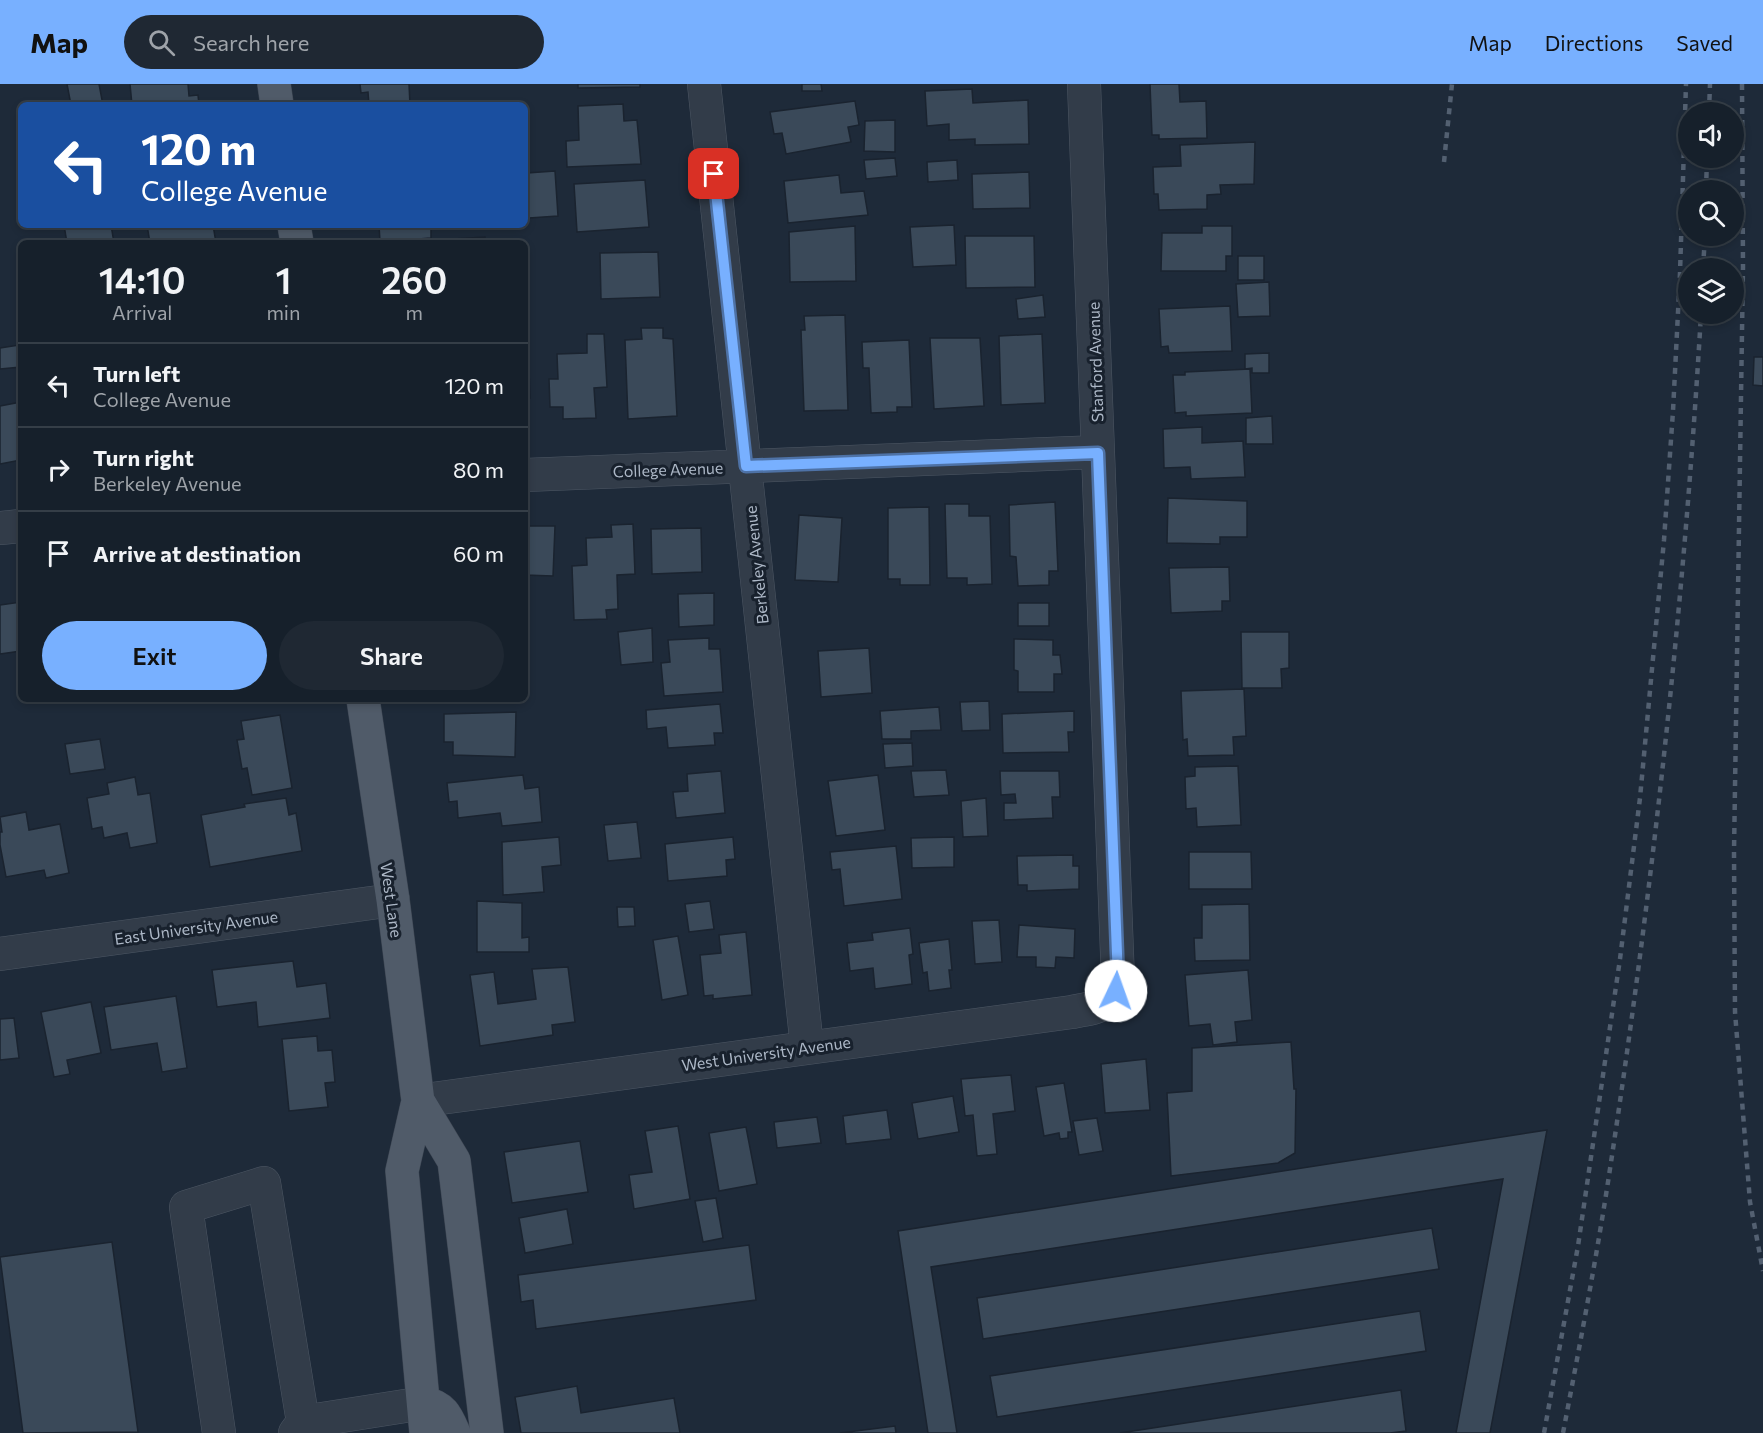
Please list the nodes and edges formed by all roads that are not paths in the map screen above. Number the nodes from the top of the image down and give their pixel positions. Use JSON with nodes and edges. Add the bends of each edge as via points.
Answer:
{"nodes":[{"id":1,"x":274,"y":84,"type":"edge"},
{"id":2,"x":704,"y":84,"type":"edge"},
{"id":3,"x":1084,"y":84,"type":"edge"},
{"id":4,"x":277,"y":102,"type":"edge"},
{"id":5,"x":1098,"y":453,"type":"junction"},
{"id":6,"x":746,"y":466,"type":"junction"},
{"id":7,"x":528,"y":475,"type":"edge"},
{"id":8,"x":18,"y":526,"type":"edge"},
{"id":9,"x":0,"y":528,"type":"edge"},
{"id":10,"x":363,"y":702,"type":"edge"},
{"id":11,"x":393,"y":900,"type":"junction"},
{"id":12,"x":0,"y":954,"type":"edge"},
{"id":13,"x":1110,"y":998,"type":"joint"},
{"id":14,"x":807,"y":1047,"type":"junction"},
{"id":15,"x":418,"y":1101,"type":"junction"},
{"id":16,"x":425,"y":1418,"type":"edge"},
{"id":17,"x":299,"y":1427,"type":"edge"},
{"id":18,"x":219,"y":1433,"type":"edge"},
{"id":19,"x":454,"y":1433,"type":"edge"},
{"id":20,"x":487,"y":1433,"type":"edge"}],
"edges":[{"from":1,"to":4,"type":"main road"},
{"from":2,"to":6,"type":"street","name":"Berkeley Avenue"},
{"from":3,"to":5,"type":"street","name":"Stanford Avenue"},
{"from":5,"to":6,"type":"street","name":"College Avenue"},
{"from":5,"to":13,"type":"street","name":"Stanford Avenue","via":[[1118,980]]},
{"from":6,"to":7,"type":"street","name":"College Avenue"},
{"from":6,"to":14,"type":"street","name":"Berkeley Avenue"},
{"from":8,"to":9,"type":"street"},
{"from":10,"to":11,"type":"main road","name":"West Lane"},
{"from":11,"to":12,"type":"street","name":"East University Avenue"},
{"from":11,"to":15,"type":"main road","name":"West Lane"},
{"from":13,"to":14,"type":"street","name":"West University Avenue","via":[[1102,1006],[1072,1012]]},
{"from":14,"to":15,"type":"street","name":"West University Avenue"},
{"from":15,"to":16,"type":"main road","name":"West Lane","via":[[402,1171]]},
{"from":15,"to":20,"type":"main road","name":"West Lane","via":[[454,1161]]},
{"from":16,"to":17,"type":"street"},
{"from":16,"to":19,"type":"main road","via":[[434,1405],[442,1411]]},
{"from":17,"to":18,"type":"street","via":[[264,1183],[186,1207]]}]}
